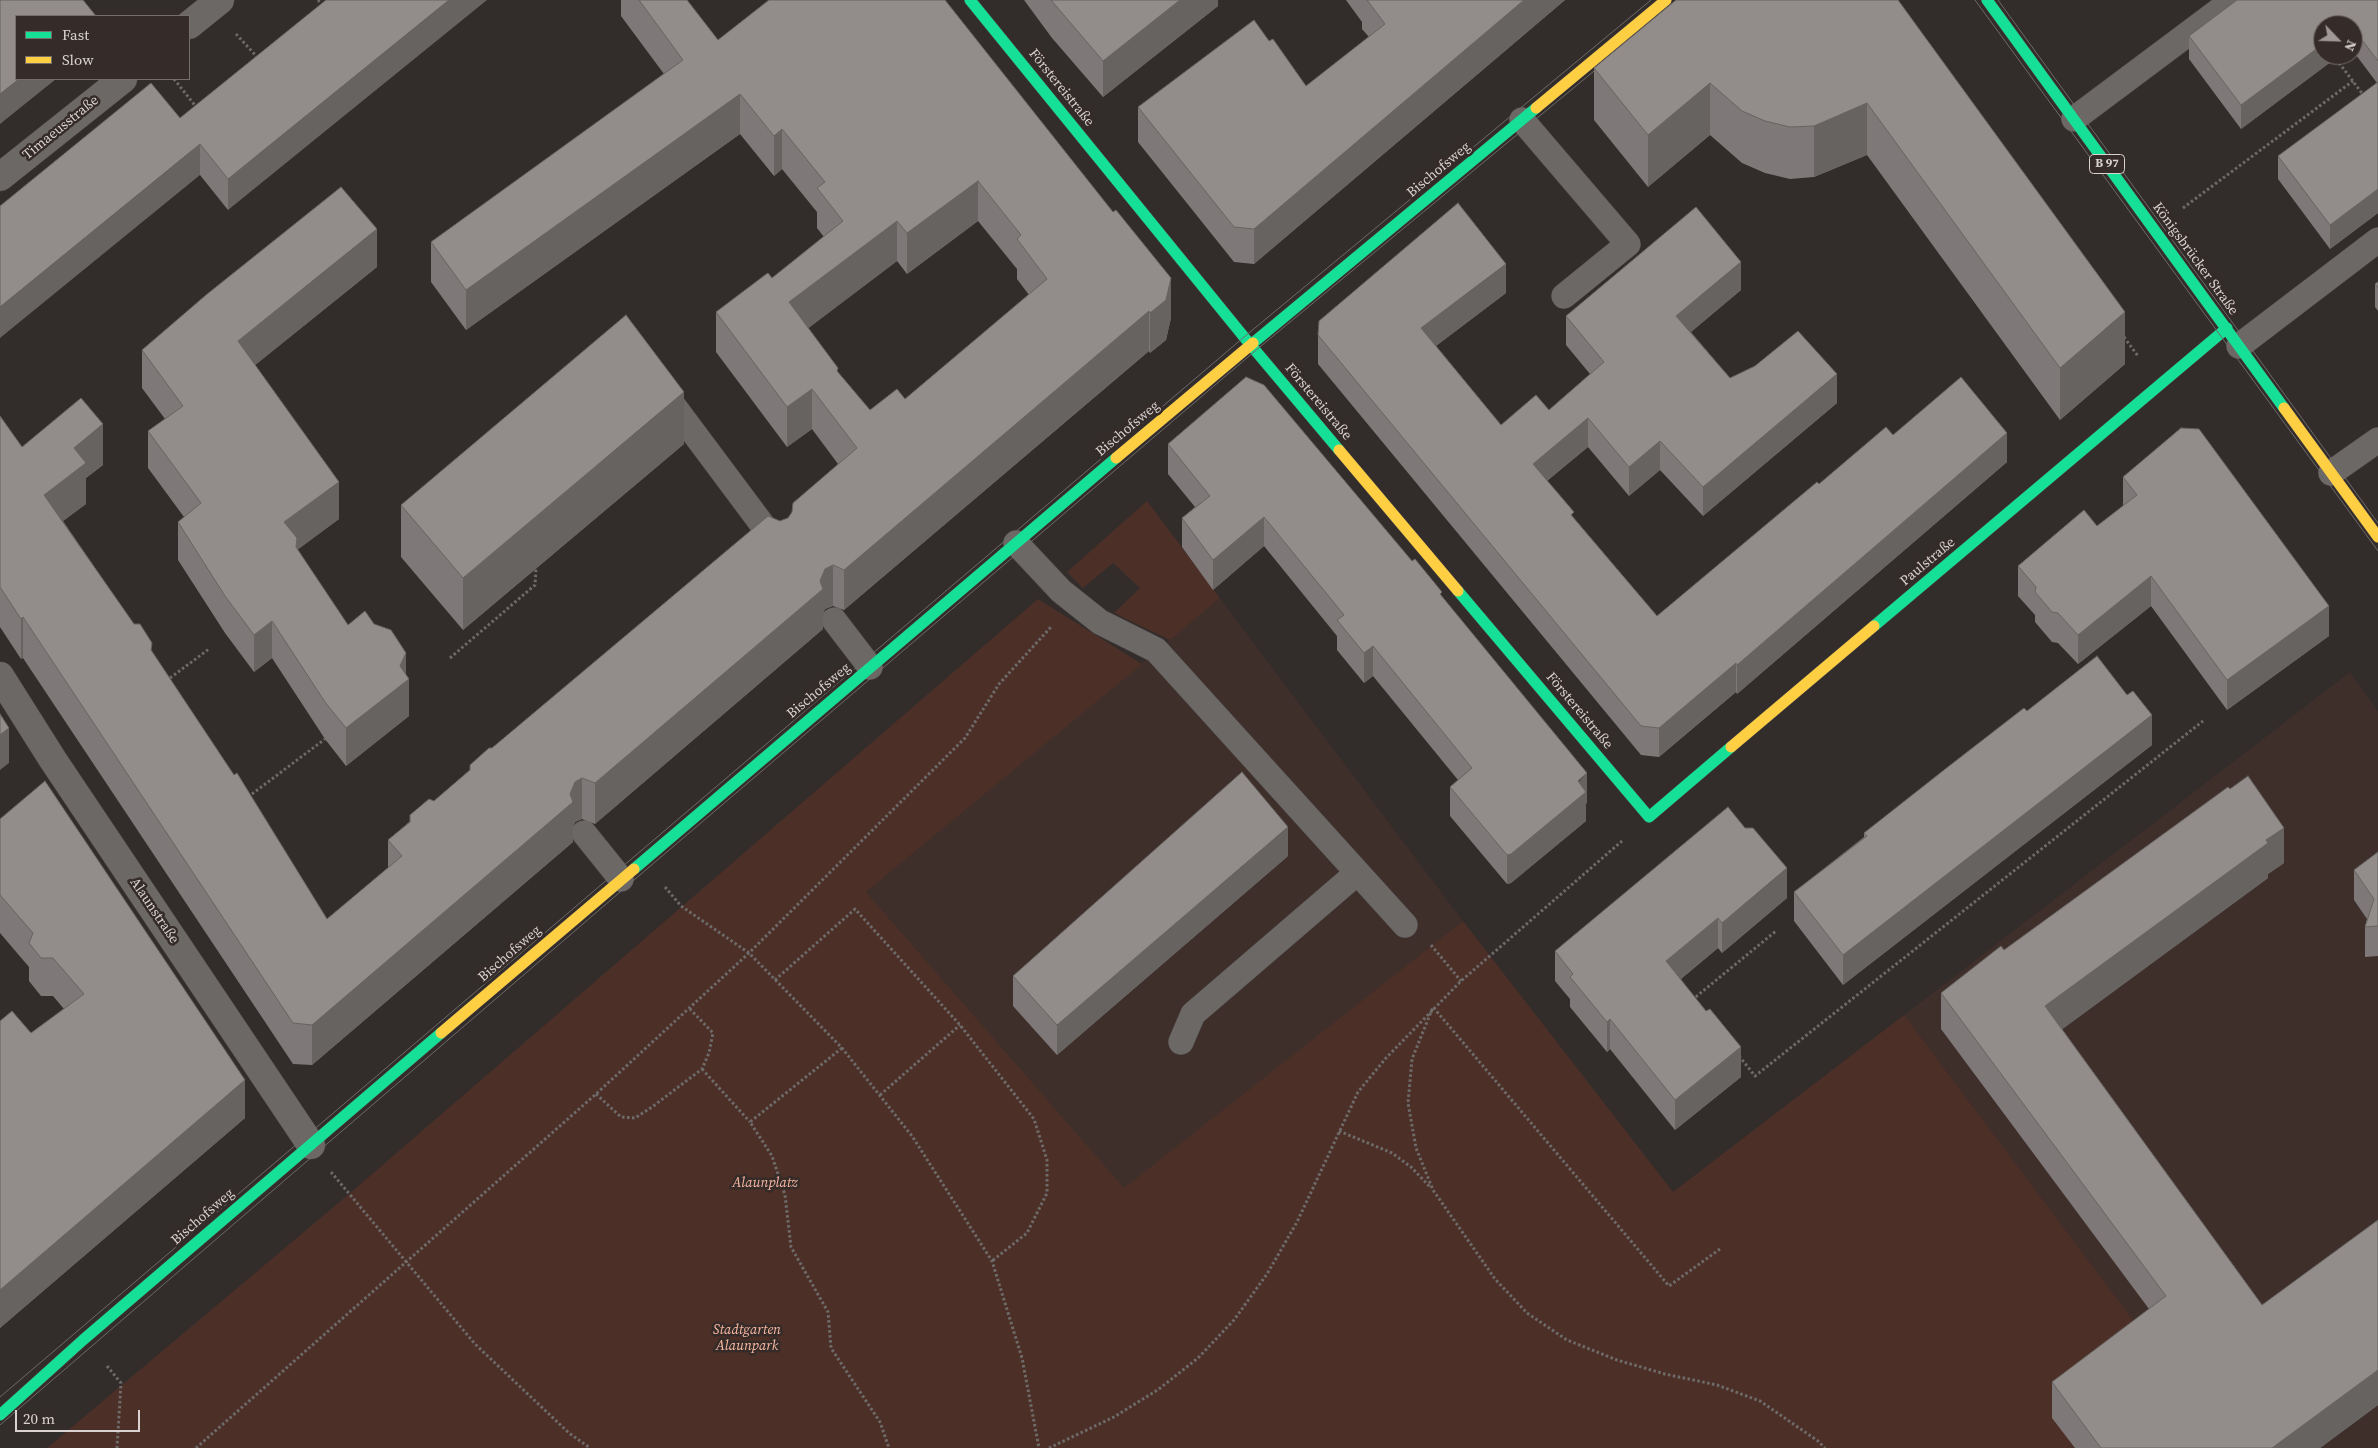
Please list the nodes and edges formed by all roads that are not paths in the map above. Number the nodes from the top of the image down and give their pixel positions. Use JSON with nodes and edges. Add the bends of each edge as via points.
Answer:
{"nodes":[{"id":1,"x":970,"y":0,"type":"edge"},
{"id":2,"x":1666,"y":0,"type":"edge"},
{"id":3,"x":1987,"y":0,"type":"edge"},
{"id":4,"x":2233,"y":0,"type":"edge"},
{"id":5,"x":216,"y":4,"type":"edge"},
{"id":6,"x":190,"y":24,"type":"edge"},
{"id":7,"x":122,"y":80,"type":"edge"},
{"id":8,"x":2074,"y":119,"type":"junction"},
{"id":9,"x":1522,"y":120,"type":"junction"},
{"id":10,"x":0,"y":177,"type":"edge"},
{"id":11,"x":2378,"y":240,"type":"edge"},
{"id":12,"x":1564,"y":296,"type":"dead end"},
{"id":13,"x":2233,"y":337,"type":"junction"},
{"id":14,"x":1250,"y":345,"type":"junction"},
{"id":15,"x":648,"y":372,"type":"edge"},
{"id":16,"x":2378,"y":440,"type":"edge"},
{"id":17,"x":2331,"y":473,"type":"junction"},
{"id":18,"x":2378,"y":537,"type":"edge"},
{"id":19,"x":1016,"y":543,"type":"junction"},
{"id":20,"x":779,"y":547,"type":"edge"},
{"id":21,"x":834,"y":620,"type":"dead end"},
{"id":22,"x":870,"y":667,"type":"junction"},
{"id":23,"x":0,"y":676,"type":"edge"},
{"id":24,"x":1649,"y":817,"type":"joint"},
{"id":25,"x":584,"y":833,"type":"dead end"},
{"id":26,"x":1357,"y":873,"type":"junction"},
{"id":27,"x":621,"y":879,"type":"junction"},
{"id":28,"x":1405,"y":925,"type":"road end"},
{"id":29,"x":1181,"y":1042,"type":"dead end"},
{"id":30,"x":311,"y":1144,"type":"junction"},
{"id":31,"x":0,"y":1415,"type":"edge"}],
"edges":[{"from":1,"to":14,"type":"street","name":"Förstereistraße"},
{"from":2,"to":9,"type":"street","name":"Bischofsweg"},
{"from":3,"to":8,"type":"street","name":"Königsbrücker Straße","number":"B 97"},
{"from":4,"to":8,"type":"lane"},
{"from":5,"to":6,"type":"street"},
{"from":7,"to":10,"type":"street","name":"Timaeusstraße"},
{"from":8,"to":13,"type":"street","name":"Königsbrücker Straße","number":"B 97"},
{"from":9,"to":12,"type":"lane","via":[[1628,244]]},
{"from":9,"to":14,"type":"street","name":"Bischofsweg"},
{"from":11,"to":13,"type":"lane"},
{"from":13,"to":17,"type":"street","name":"Königsbrücker Straße","number":"B 97"},
{"from":13,"to":24,"type":"street","name":"Paulstraße","via":[[2158,384]]},
{"from":14,"to":19,"type":"street","name":"Bischofsweg"},
{"from":14,"to":24,"type":"street","name":"Förstereistraße"},
{"from":15,"to":20,"type":"lane"},
{"from":16,"to":17,"type":"lane"},
{"from":17,"to":18,"type":"street","name":"Königsbrücker Straße","number":"B 97"},
{"from":19,"to":22,"type":"street","name":"Bischofsweg"},
{"from":19,"to":26,"type":"lane","via":[[1061,590],[1100,622],[1156,650]]},
{"from":21,"to":22,"type":"lane"},
{"from":22,"to":27,"type":"street","name":"Bischofsweg"},
{"from":23,"to":30,"type":"street","name":"Alaunstraße"},
{"from":25,"to":27,"type":"lane"},
{"from":26,"to":28,"type":"lane"},
{"from":26,"to":29,"type":"lane","via":[[1193,1014]]},
{"from":27,"to":30,"type":"street","name":"Bischofsweg"},
{"from":30,"to":31,"type":"street","name":"Bischofsweg"}]}
